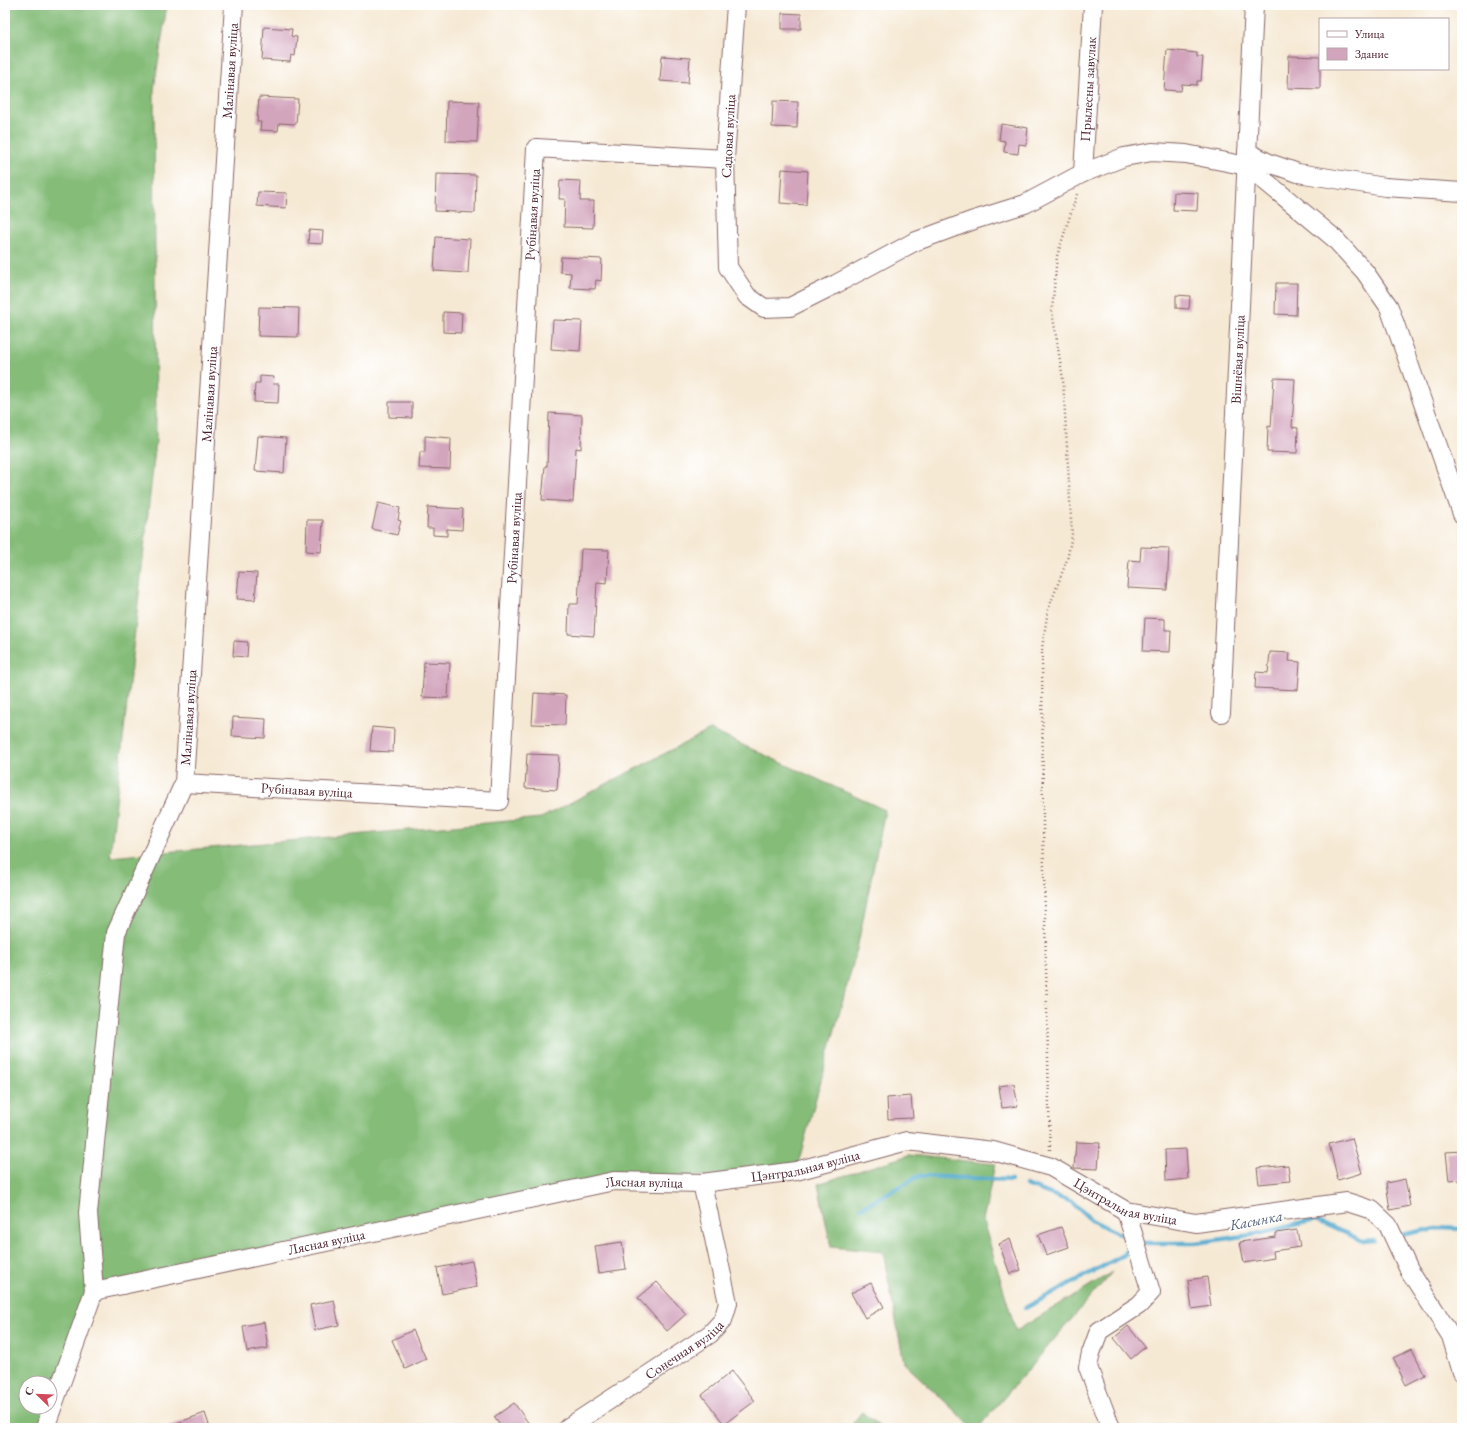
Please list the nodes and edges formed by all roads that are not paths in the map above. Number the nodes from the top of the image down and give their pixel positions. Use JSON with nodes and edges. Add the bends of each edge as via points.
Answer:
{"nodes":[{"id":1,"x":234,"y":5,"type":"edge"},
{"id":2,"x":736,"y":5,"type":"edge"},
{"id":3,"x":1093,"y":5,"type":"edge"},
{"id":4,"x":1254,"y":5,"type":"edge"},
{"id":5,"x":725,"y":159,"type":"junction"},
{"id":6,"x":1247,"y":159,"type":"junction"},
{"id":7,"x":1083,"y":173,"type":"junction"},
{"id":8,"x":1462,"y":192,"type":"edge"},
{"id":9,"x":1462,"y":514,"type":"edge"},
{"id":10,"x":1221,"y":713,"type":"dead end"},
{"id":11,"x":184,"y":783,"type":"junction"},
{"id":12,"x":702,"y":1183,"type":"junction"},
{"id":13,"x":1126,"y":1211,"type":"junction"},
{"id":14,"x":94,"y":1291,"type":"junction"},
{"id":15,"x":1462,"y":1372,"type":"edge"},
{"id":16,"x":45,"y":1428,"type":"edge"},
{"id":17,"x":567,"y":1428,"type":"edge"},
{"id":18,"x":1111,"y":1428,"type":"edge"}],
"edges":[{"from":1,"to":11,"type":"street","name":"Малінавая вуліца"},
{"from":2,"to":5,"type":"street","name":"Садовая вуліца"},
{"from":3,"to":7,"type":"street","name":"Прылесны завулак"},
{"from":4,"to":6,"type":"street","name":"Вішнёвая вуліца"},
{"from":5,"to":7,"type":"street","name":"Садовая вуліца","via":[[728,267],[747,296],[764,308],[790,307],[914,242],[1025,204]]},
{"from":5,"to":11,"type":"street","name":"Рубінавая вуліца","via":[[536,148],[499,801]]},
{"from":6,"to":7,"type":"street","via":[[1152,152],[1124,157]]},
{"from":6,"to":8,"type":"street","via":[[1298,173],[1385,187]]},
{"from":6,"to":9,"type":"street","via":[[1334,238],[1365,272],[1389,307]]},
{"from":6,"to":10,"type":"street","name":"Вішнёвая вуліца"},
{"from":11,"to":14,"type":"street","via":[[116,933],[88,1213]]},
{"from":12,"to":13,"type":"street","name":"Цэнтральная вуліца","via":[[796,1171],[907,1141],[993,1151],[1051,1167]]},
{"from":12,"to":14,"type":"street","name":"Лясная вуліца","via":[[614,1180]]},
{"from":12,"to":17,"type":"street","name":"Сонечная вуліца","via":[[728,1303],[723,1320],[710,1334]]},
{"from":13,"to":15,"type":"street","name":"Цэнтральная вуліца","via":[[1196,1223],[1347,1202],[1372,1210],[1388,1225],[1409,1270],[1451,1336]]},
{"from":13,"to":18,"type":"street","via":[[1151,1292],[1139,1305],[1099,1331],[1091,1353],[1088,1367]]},
{"from":14,"to":16,"type":"street"}]}
